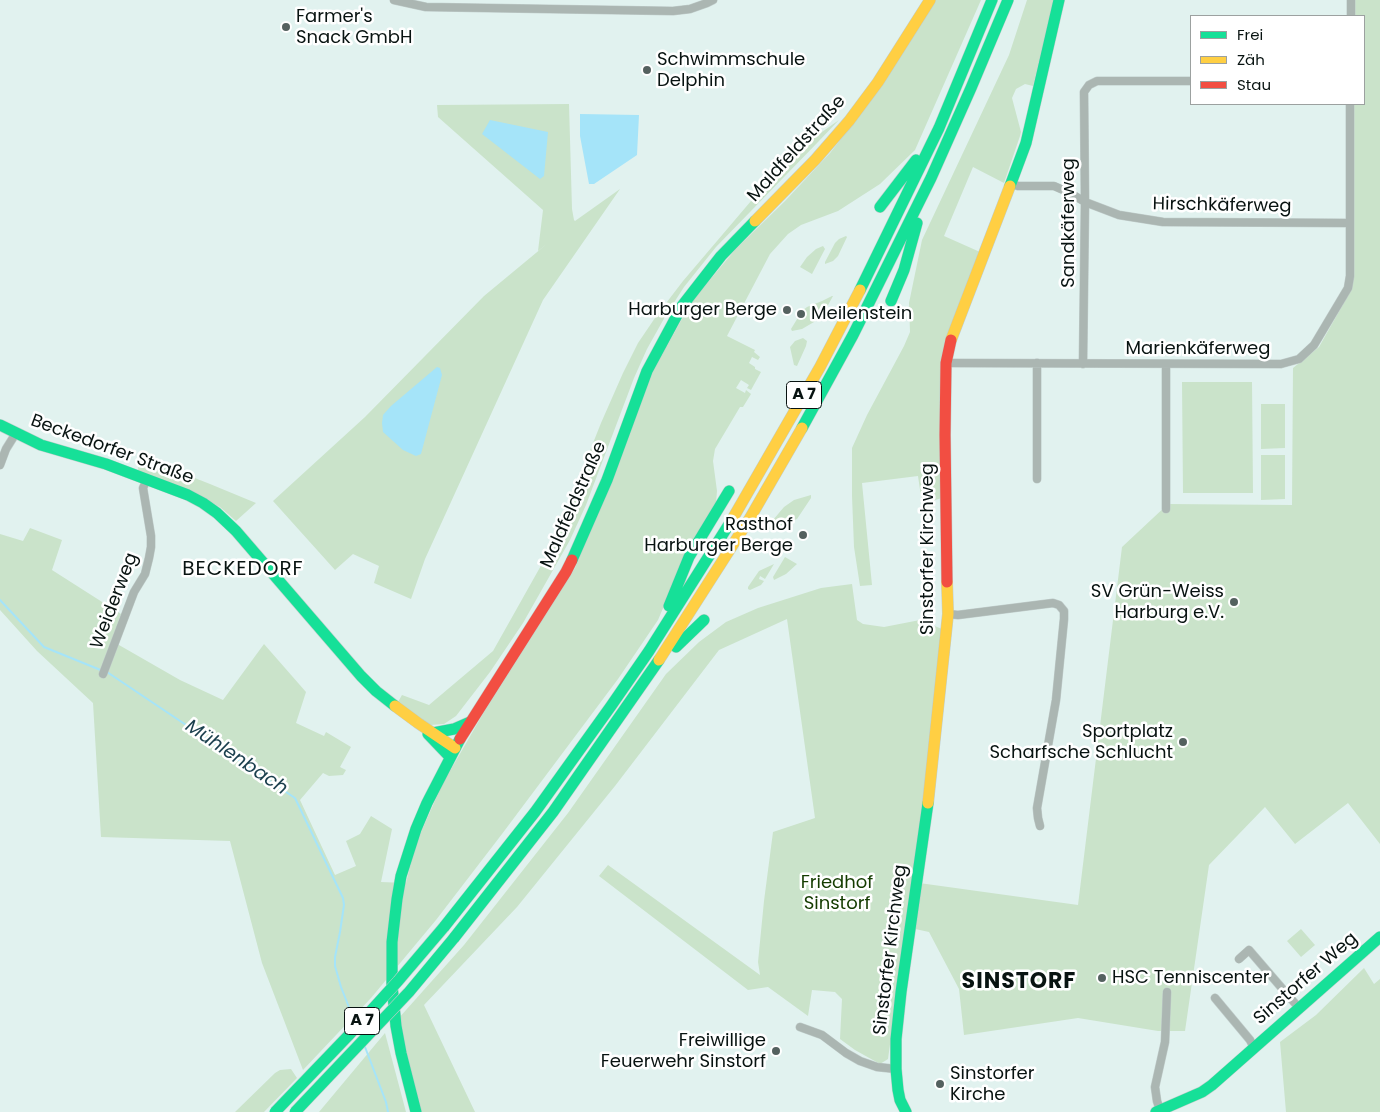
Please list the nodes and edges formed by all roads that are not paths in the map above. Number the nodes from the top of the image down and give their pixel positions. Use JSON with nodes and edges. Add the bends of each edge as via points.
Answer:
{"nodes":[{"id":1,"x":394,"y":0,"type":"edge"},
{"id":2,"x":712,"y":0,"type":"edge"},
{"id":3,"x":930,"y":0,"type":"edge"},
{"id":4,"x":992,"y":0,"type":"edge"},
{"id":5,"x":1008,"y":0,"type":"edge"},
{"id":6,"x":1059,"y":0,"type":"edge"},
{"id":7,"x":1351,"y":0,"type":"edge"},
{"id":8,"x":1350,"y":15,"type":"edge"},
{"id":9,"x":1190,"y":81,"type":"edge"},
{"id":10,"x":1350,"y":105,"type":"edge"},
{"id":11,"x":939,"y":128,"type":"junction"},
{"id":12,"x":931,"y":178,"type":"junction"},
{"id":13,"x":1010,"y":183,"type":"junction"},
{"id":14,"x":1085,"y":202,"type":"junction"},
{"id":15,"x":880,"y":207,"type":"dead end"},
{"id":16,"x":1350,"y":223,"type":"junction"},
{"id":17,"x":891,"y":301,"type":"dead end"},
{"id":18,"x":946,"y":363,"type":"junction"},
{"id":19,"x":1037,"y":363,"type":"junction"},
{"id":20,"x":1084,"y":364,"type":"junction"},
{"id":21,"x":1166,"y":364,"type":"junction"},
{"id":22,"x":0,"y":425,"type":"edge"},
{"id":23,"x":16,"y":433,"type":"junction"},
{"id":24,"x":0,"y":465,"type":"edge"},
{"id":25,"x":147,"y":479,"type":"junction"},
{"id":26,"x":1036,"y":479,"type":"dead end"},
{"id":27,"x":729,"y":491,"type":"dead end"},
{"id":28,"x":1166,"y":508,"type":"dead end"},
{"id":29,"x":948,"y":614,"type":"junction"},
{"id":30,"x":704,"y":620,"type":"dead end"},
{"id":31,"x":649,"y":651,"type":"junction"},
{"id":32,"x":103,"y":674,"type":"dead end"},
{"id":33,"x":649,"y":676,"type":"junction"},
{"id":34,"x":470,"y":722,"type":"junction"},
{"id":35,"x":418,"y":723,"type":"junction"},
{"id":36,"x":434,"y":733,"type":"junction"},
{"id":37,"x":453,"y":752,"type":"junction"},
{"id":38,"x":1040,"y":826,"type":"dead end"},
{"id":39,"x":1380,"y":937,"type":"edge"},
{"id":40,"x":1239,"y":959,"type":"dead end"},
{"id":41,"x":1167,"y":992,"type":"dead end"},
{"id":42,"x":1215,"y":998,"type":"dead end"},
{"id":43,"x":1299,"y":1008,"type":"junction"},
{"id":44,"x":800,"y":1027,"type":"dead end"},
{"id":45,"x":1254,"y":1048,"type":"junction"},
{"id":46,"x":896,"y":1069,"type":"junction"},
{"id":47,"x":1158,"y":1111,"type":"edge"},
{"id":48,"x":275,"y":1112,"type":"edge"},
{"id":49,"x":295,"y":1112,"type":"edge"},
{"id":50,"x":416,"y":1112,"type":"edge"},
{"id":51,"x":906,"y":1112,"type":"edge"}],
"edges":[{"from":1,"to":2,"type":"street","via":[[426,6],[673,11],[690,9]]},
{"from":3,"to":34,"type":"main road","name":"Maldfeldstraße","via":[[849,121],[721,256],[682,306],[647,370],[578,549]]},
{"from":4,"to":11,"type":"main road","number":"A 7"},
{"from":5,"to":12,"type":"main road","number":"A 7"},
{"from":6,"to":13,"type":"main road","name":"Sinstorfer Kirchweg","via":[[1029,131]]},
{"from":7,"to":8,"type":"street"},
{"from":9,"to":14,"type":"street","name":"Sandkäferweg","via":[[1097,81],[1089,85],[1084,94]]},
{"from":10,"to":16,"type":"street","name":"Marienkäferweg"},
{"from":11,"to":15,"type":"main road"},
{"from":11,"to":31,"type":"main road","number":"A 7","via":[[820,367],[744,501]]},
{"from":12,"to":17,"type":"main road","via":[[904,270]]},
{"from":12,"to":33,"type":"main road","number":"A 7","via":[[853,335],[800,432],[750,518]]},
{"from":13,"to":14,"type":"street","name":"Hirschkäferweg","via":[[1054,186]]},
{"from":13,"to":18,"type":"main road","name":"Sinstorfer Kirchweg","via":[[949,345]]},
{"from":14,"to":16,"type":"street","name":"Hirschkäferweg","via":[[1119,215],[1163,222]]},
{"from":14,"to":20,"type":"street","name":"Sandkäferweg"},
{"from":16,"to":21,"type":"street","name":"Marienkäferweg","via":[[1348,288],[1314,345],[1298,358],[1281,364]]},
{"from":18,"to":19,"type":"street","name":"Marienkäferweg"},
{"from":18,"to":29,"type":"main road","name":"Sinstorfer Kirchweg"},
{"from":19,"to":20,"type":"street","name":"Marienkäferweg"},
{"from":19,"to":26,"type":"street"},
{"from":20,"to":21,"type":"street","name":"Marienkäferweg"},
{"from":21,"to":28,"type":"street"},
{"from":22,"to":23,"type":"main road","name":"Beckedorfer Straße"},
{"from":23,"to":24,"type":"street"},
{"from":23,"to":25,"type":"main road","name":"Beckedorfer Straße","via":[[41,445]]},
{"from":25,"to":32,"type":"street","name":"Weiderweg","via":[[143,488],[152,536],[150,558]]},
{"from":25,"to":35,"type":"main road","name":"Beckedorfer Straße","via":[[188,495],[217,513],[360,676]]},
{"from":27,"to":31,"type":"main road","via":[[689,557]]},
{"from":29,"to":38,"type":"street","via":[[1053,603],[1064,611],[1056,700],[1037,808]]},
{"from":29,"to":46,"type":"main road","name":"Sinstorfer Kirchweg","via":[[928,800],[898,1019]]},
{"from":30,"to":33,"type":"main road"},
{"from":31,"to":48,"type":"main road","number":"A 7","bridge":true,"via":[[535,812],[444,927]]},
{"from":33,"to":49,"type":"main road","number":"A 7","bridge":true,"via":[[553,812],[454,938],[402,999]]},
{"from":34,"to":36,"type":"main road"},
{"from":34,"to":37,"type":"main road","name":"Maldfeldstraße"},
{"from":35,"to":36,"type":"main road","name":"Beckedorfer Straße"},
{"from":35,"to":37,"type":"main road","name":"Beckedorfer Straße","via":[[440,747]]},
{"from":36,"to":37,"type":"main road","name":"Beckedorfer Straße"},
{"from":37,"to":50,"type":"main road","name":"Maldfeldstraße","via":[[426,803],[411,844],[401,876],[394,922],[392,964],[396,1026]]},
{"from":39,"to":43,"type":"main road","name":"Sinstorfer Weg"},
{"from":40,"to":43,"type":"street","via":[[1249,950]]},
{"from":41,"to":47,"type":"street","via":[[1165,1042],[1155,1087]]},
{"from":42,"to":45,"type":"street","name":"Sinstorfer Weg"},
{"from":43,"to":45,"type":"main road","name":"Sinstorfer Weg"},
{"from":44,"to":46,"type":"street","via":[[822,1035],[860,1061]]},
{"from":45,"to":47,"type":"main road","name":"Sinstorfer Weg","via":[[1202,1092]]},
{"from":46,"to":51,"type":"main road","name":"Sinstorfer Kirchweg","via":[[899,1096]]}]}
